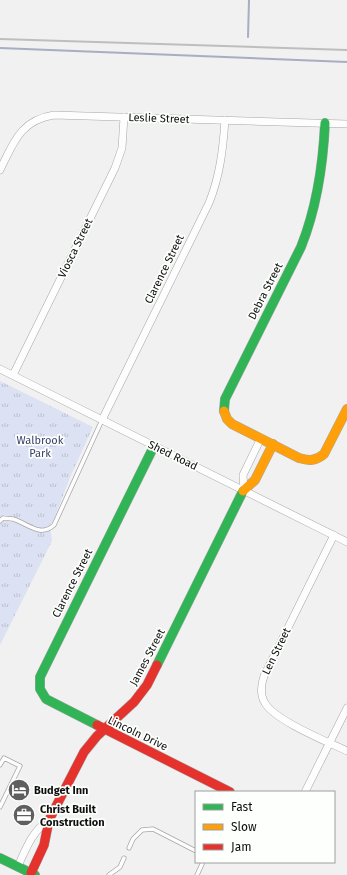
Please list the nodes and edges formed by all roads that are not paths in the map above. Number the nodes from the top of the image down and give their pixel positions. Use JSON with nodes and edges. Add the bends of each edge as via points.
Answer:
{"nodes":[{"id":1,"x":124,"y":117,"type":"junction"},
{"id":2,"x":225,"y":120,"type":"junction"},
{"id":3,"x":325,"y":123,"type":"junction"},
{"id":4,"x":347,"y":124,"type":"edge"},
{"id":5,"x":0,"y":170,"type":"edge"},
{"id":6,"x":0,"y":369,"type":"edge"},
{"id":7,"x":13,"y":375,"type":"junction"},
{"id":8,"x":347,"y":409,"type":"edge"},
{"id":9,"x":102,"y":420,"type":"junction"},
{"id":10,"x":267,"y":441,"type":"junction"},
{"id":11,"x":154,"y":446,"type":"junction"},
{"id":12,"x":244,"y":490,"type":"junction"},
{"id":13,"x":0,"y":521,"type":"edge"},
{"id":14,"x":334,"y":535,"type":"junction"},
{"id":15,"x":347,"y":542,"type":"edge"},
{"id":16,"x":39,"y":690,"type":"joint"},
{"id":17,"x":347,"y":708,"type":"edge"},
{"id":18,"x":104,"y":730,"type":"junction"},
{"id":19,"x":330,"y":743,"type":"junction"},
{"id":20,"x":347,"y":751,"type":"edge"},
{"id":21,"x":0,"y":765,"type":"edge"},
{"id":22,"x":228,"y":791,"type":"edge"},
{"id":23,"x":306,"y":791,"type":"edge"},
{"id":24,"x":0,"y":807,"type":"edge"},
{"id":25,"x":49,"y":820,"type":"junction"},
{"id":26,"x":129,"y":848,"type":"dead end"},
{"id":27,"x":195,"y":850,"type":"edge"},
{"id":28,"x":0,"y":858,"type":"edge"},
{"id":29,"x":124,"y":858,"type":"dead end"},
{"id":30,"x":203,"y":863,"type":"edge"},
{"id":31,"x":18,"y":866,"type":"junction"},
{"id":32,"x":33,"y":874,"type":"edge"},
{"id":33,"x":109,"y":875,"type":"edge"},
{"id":34,"x":197,"y":875,"type":"edge"}],
"edges":[{"from":1,"to":2,"type":"street","name":"Leslie Street"},
{"from":1,"to":5,"type":"street","name":"Leslie Street","via":[[61,114],[35,120],[20,132]]},
{"from":1,"to":7,"type":"street","name":"Viosca Street","via":[[122,148],[115,168]]},
{"from":2,"to":3,"type":"street","name":"Leslie Street"},
{"from":2,"to":9,"type":"street","name":"Clarence Street","via":[[220,170],[209,203]]},
{"from":3,"to":4,"type":"street","name":"Leslie Street"},
{"from":3,"to":10,"type":"street","name":"Debra Street","via":[[321,174],[304,239],[223,404],[228,421]]},
{"from":6,"to":7,"type":"street","name":"Shed Road"},
{"from":7,"to":9,"type":"street","name":"Shed Road"},
{"from":8,"to":10,"type":"street","via":[[319,459],[305,460]]},
{"from":9,"to":11,"type":"street","name":"Shed Road"},
{"from":9,"to":13,"type":"lane","via":[[54,525],[43,531],[13,519],[3,518]]},
{"from":10,"to":12,"type":"street","name":"James Street","via":[[255,480]]},
{"from":10,"to":12,"type":"street","name":"James Street","via":[[243,475]]},
{"from":11,"to":12,"type":"street","name":"Shed Road"},
{"from":11,"to":16,"type":"street","name":"Clarence Street","via":[[41,673]]},
{"from":12,"to":14,"type":"street","name":"Shed Road"},
{"from":12,"to":18,"type":"street","name":"James Street","via":[[147,685],[134,702]]},
{"from":14,"to":15,"type":"street","name":"Shed Road"},
{"from":14,"to":19,"type":"street","name":"Len Street","via":[[266,671],[261,687],[264,702],[273,713]]},
{"from":16,"to":18,"type":"street","name":"Lincoln Drive","via":[[50,702]]},
{"from":17,"to":19,"type":"street"},
{"from":18,"to":22,"type":"street","name":"Lincoln Drive"},
{"from":18,"to":25,"type":"street","name":"James Street","via":[[81,756]]},
{"from":19,"to":20,"type":"street","name":"Len Street"},
{"from":19,"to":23,"type":"street"},
{"from":21,"to":24,"type":"lane","via":[[4,758],[20,766]]},
{"from":25,"to":31,"type":"street","name":"James Street","via":[[34,834]]},
{"from":25,"to":32,"type":"street","name":"James Street","via":[[44,845]]},
{"from":26,"to":27,"type":"lane","via":[[133,839],[142,830],[153,829]]},
{"from":28,"to":31,"type":"street"},
{"from":29,"to":33,"type":"lane","via":[[120,867]]},
{"from":30,"to":34,"type":"lane"},
{"from":31,"to":32,"type":"street"}]}
